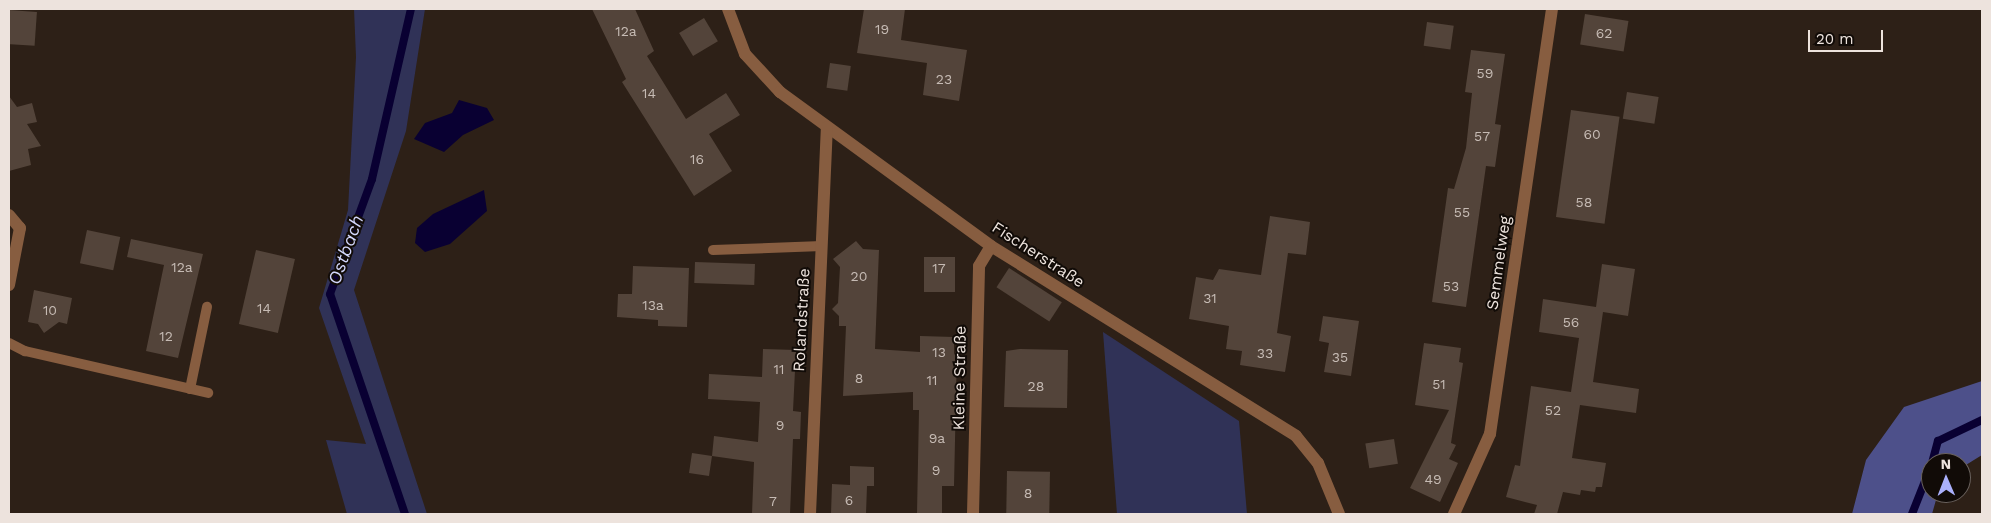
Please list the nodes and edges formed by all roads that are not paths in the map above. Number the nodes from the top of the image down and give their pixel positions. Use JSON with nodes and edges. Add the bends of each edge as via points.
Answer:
{"nodes":[{"id":1,"x":728,"y":9,"type":"edge"},
{"id":2,"x":1552,"y":9,"type":"edge"},
{"id":3,"x":827,"y":127,"type":"junction"},
{"id":4,"x":9,"y":215,"type":"edge"},
{"id":5,"x":822,"y":246,"type":"junction"},
{"id":6,"x":991,"y":246,"type":"junction"},
{"id":7,"x":713,"y":250,"type":"dead end"},
{"id":8,"x":9,"y":285,"type":"edge"},
{"id":9,"x":207,"y":307,"type":"dead end"},
{"id":10,"x":9,"y":343,"type":"edge"},
{"id":11,"x":190,"y":389,"type":"junction"},
{"id":12,"x":208,"y":393,"type":"dead end"},
{"id":13,"x":810,"y":514,"type":"edge"},
{"id":14,"x":973,"y":514,"type":"edge"},
{"id":15,"x":1339,"y":514,"type":"edge"},
{"id":16,"x":1454,"y":514,"type":"edge"}],
"edges":[{"from":1,"to":3,"type":"street","name":"Fischerstraße","via":[[746,54],[780,92]]},
{"from":2,"to":16,"type":"street","name":"Semmelweg","via":[[1490,434]]},
{"from":3,"to":5,"type":"street","name":"Rolandstraße"},
{"from":3,"to":6,"type":"street","name":"Fischerstraße"},
{"from":4,"to":8,"type":"street","via":[[20,228]]},
{"from":5,"to":7,"type":"lane"},
{"from":5,"to":13,"type":"street","name":"Rolandstraße"},
{"from":6,"to":14,"type":"street","name":"Kleine Straße","via":[[979,266]]},
{"from":6,"to":15,"type":"street","name":"Fischerstraße","via":[[1296,436],[1318,463]]},
{"from":9,"to":11,"type":"lane"},
{"from":10,"to":11,"type":"lane","via":[[24,351]]},
{"from":11,"to":12,"type":"lane"}]}
